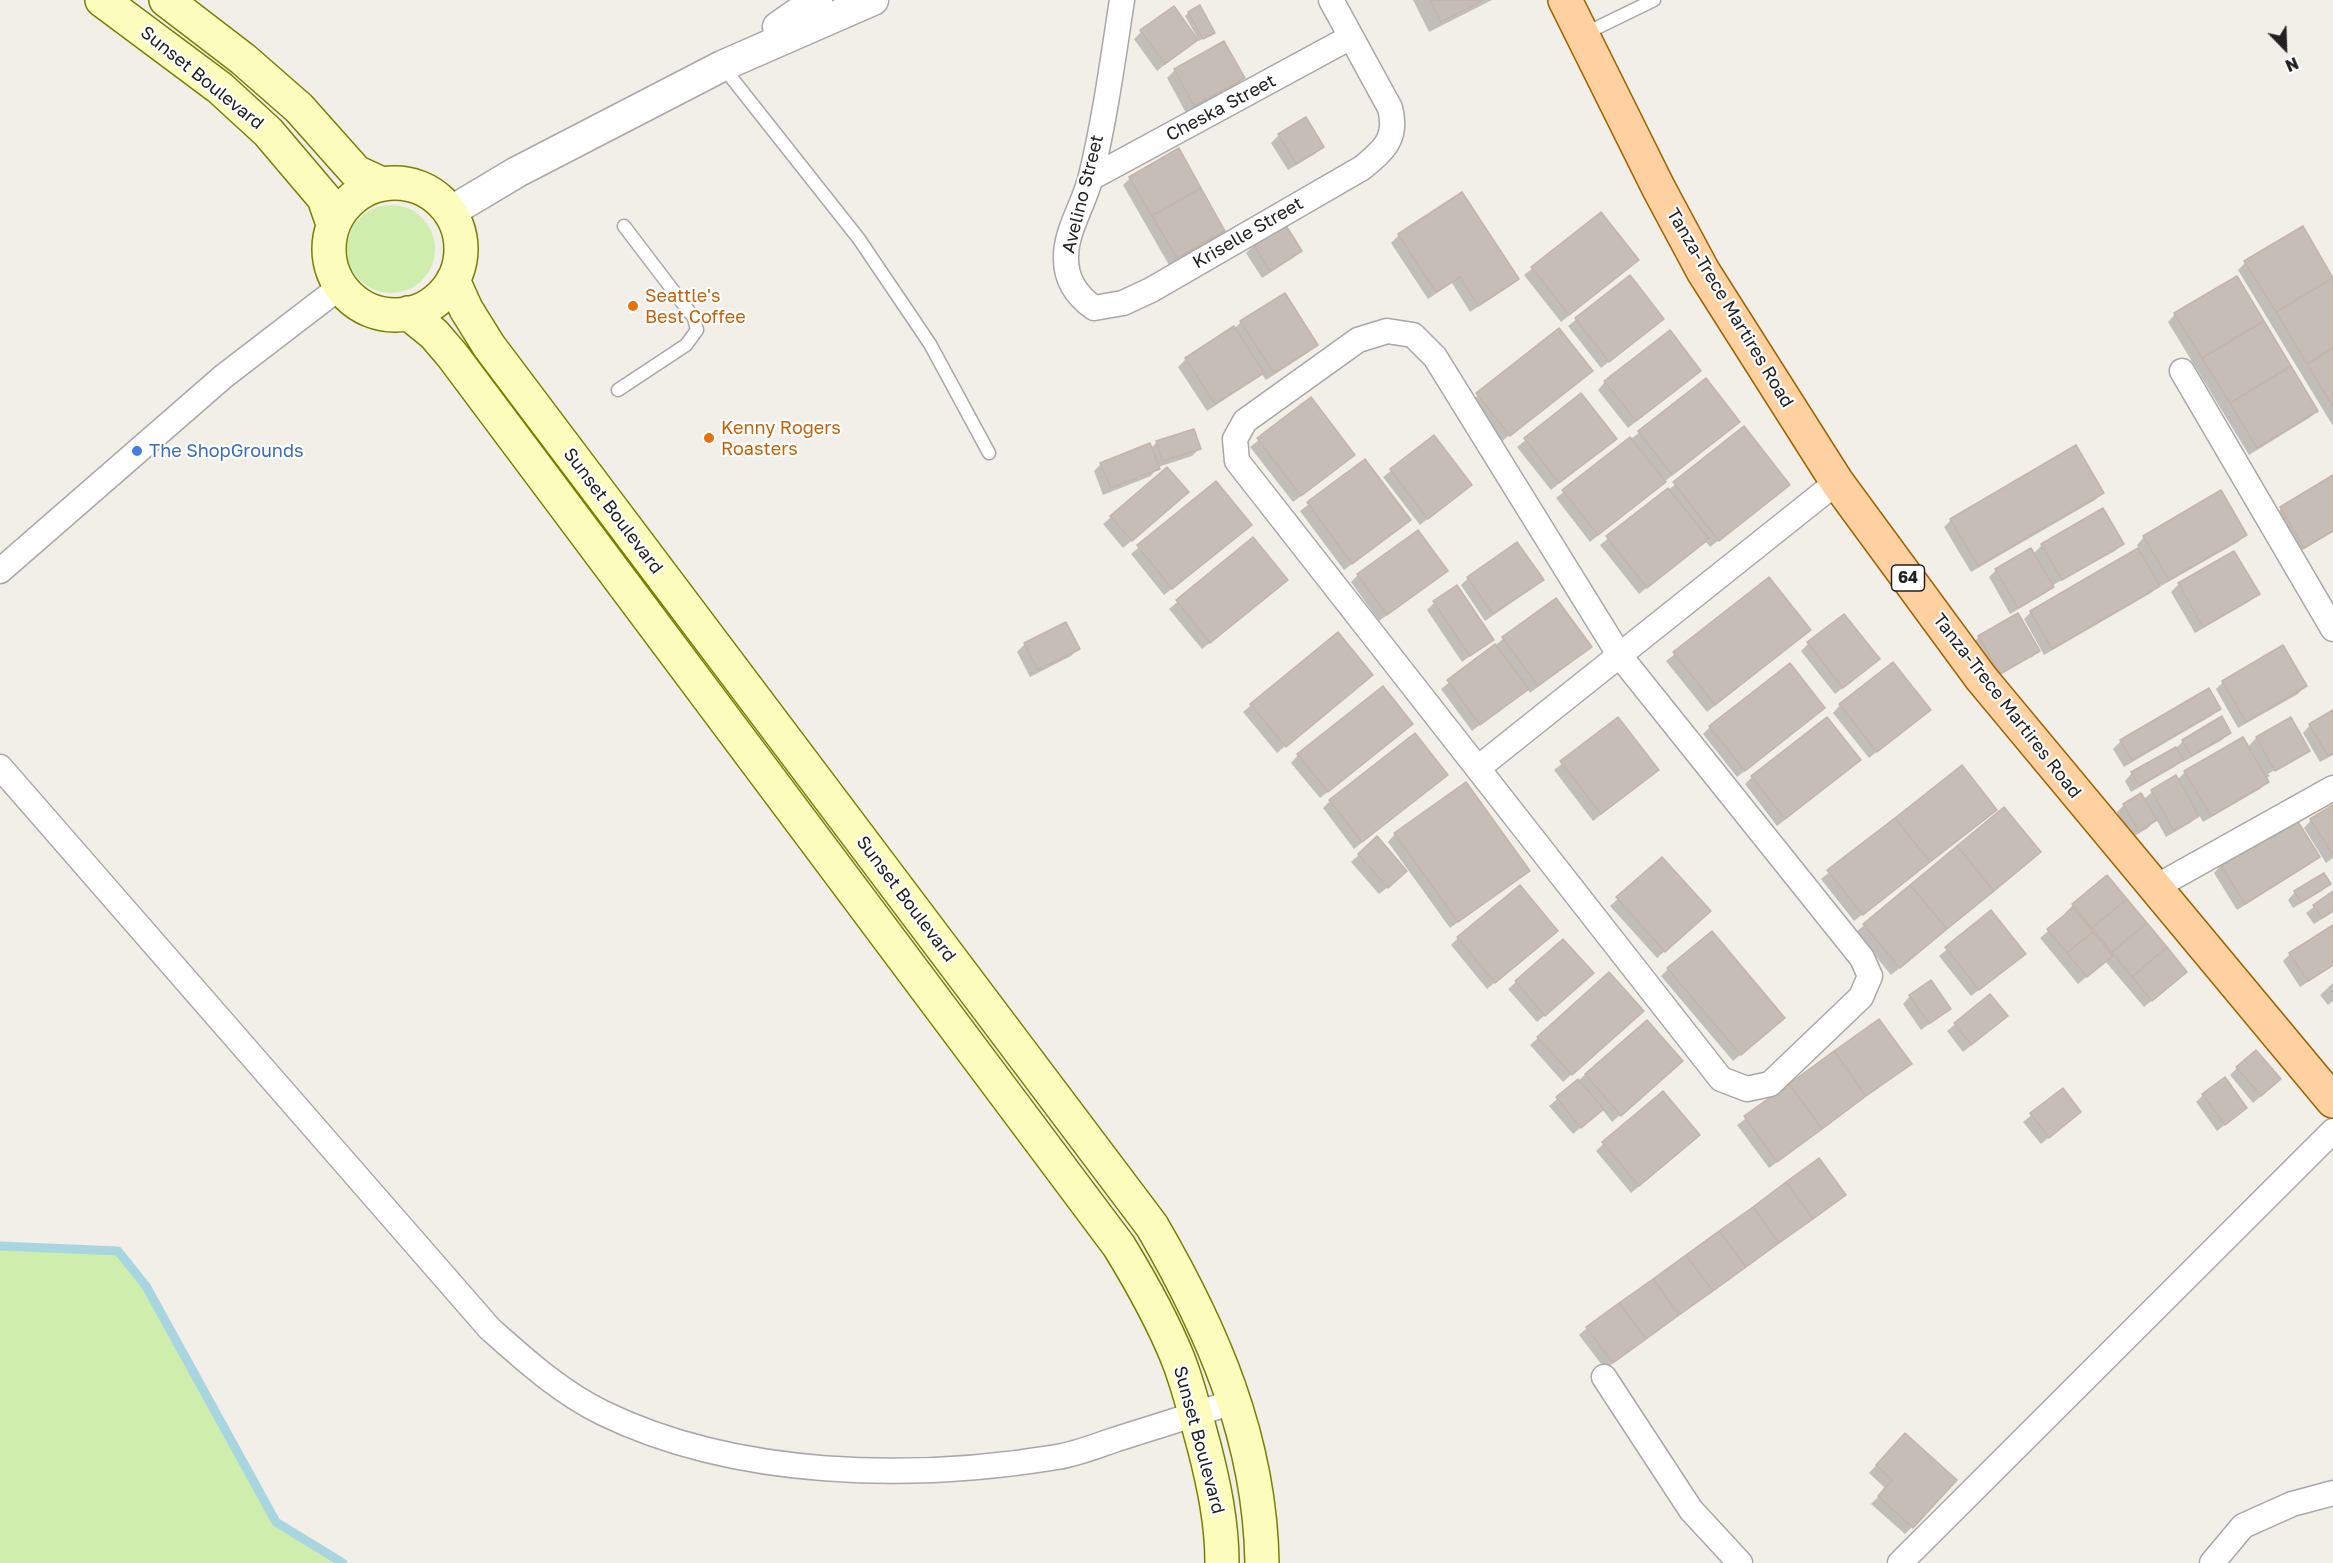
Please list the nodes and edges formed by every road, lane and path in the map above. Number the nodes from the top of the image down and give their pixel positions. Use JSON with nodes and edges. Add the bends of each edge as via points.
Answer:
{"nodes":[{"id":1,"x":102,"y":0,"type":"edge"},
{"id":2,"x":166,"y":0,"type":"edge"},
{"id":3,"x":818,"y":0,"type":"edge"},
{"id":4,"x":873,"y":0,"type":"edge"},
{"id":5,"x":1122,"y":0,"type":"edge"},
{"id":6,"x":1331,"y":0,"type":"edge"},
{"id":7,"x":1565,"y":0,"type":"edge"},
{"id":8,"x":1654,"y":0,"type":"edge"},
{"id":9,"x":1582,"y":35,"type":"junction"},
{"id":10,"x":1351,"y":38,"type":"junction"},
{"id":11,"x":722,"y":66,"type":"junction"},
{"id":12,"x":1091,"y":178,"type":"junction"},
{"id":13,"x":382,"y":184,"type":"junction"},
{"id":14,"x":450,"y":212,"type":"junction"},
{"id":15,"x":333,"y":224,"type":"junction"},
{"id":16,"x":624,"y":226,"type":"dead end"},
{"id":17,"x":453,"y":280,"type":"junction"},
{"id":18,"x":340,"y":287,"type":"junction"},
{"id":19,"x":1094,"y":308,"type":"joint"},
{"id":20,"x":408,"y":313,"type":"junction"},
{"id":21,"x":2182,"y":371,"type":"dead end"},
{"id":22,"x":618,"y":390,"type":"dead end"},
{"id":23,"x":989,"y":453,"type":"dead end"},
{"id":24,"x":1837,"y":482,"type":"junction"},
{"id":25,"x":0,"y":571,"type":"edge"},
{"id":26,"x":2333,"y":629,"type":"edge"},
{"id":27,"x":1620,"y":656,"type":"junction"},
{"id":28,"x":0,"y":766,"type":"edge"},
{"id":29,"x":1478,"y":768,"type":"junction"},
{"id":30,"x":2333,"y":788,"type":"edge"},
{"id":31,"x":2154,"y":888,"type":"junction"},
{"id":32,"x":2333,"y":1101,"type":"edge"},
{"id":33,"x":2333,"y":1131,"type":"edge"},
{"id":34,"x":1604,"y":1377,"type":"dead end"},
{"id":35,"x":1235,"y":1401,"type":"junction"},
{"id":36,"x":1196,"y":1414,"type":"junction"},
{"id":37,"x":2333,"y":1493,"type":"edge"},
{"id":38,"x":1222,"y":1563,"type":"edge"},
{"id":39,"x":1262,"y":1563,"type":"edge"},
{"id":40,"x":1740,"y":1563,"type":"edge"},
{"id":41,"x":1900,"y":1563,"type":"edge"},
{"id":42,"x":2212,"y":1563,"type":"edge"}],
"edges":[{"from":1,"to":15,"type":"main road","name":"Sunset Boulevard","via":[[220,88],[268,132],[324,198]]},
{"from":2,"to":13,"type":"main road","via":[[243,59],[298,108],[356,172]]},
{"from":3,"to":11,"type":"street"},
{"from":4,"to":11,"type":"street"},
{"from":5,"to":12,"type":"street","name":"Avelino Street"},
{"from":6,"to":10,"type":"street"},
{"from":7,"to":9,"type":"main road","name":"Tanza-Trece Martires Road","number":"64"},
{"from":8,"to":9,"type":"lane"},
{"from":9,"to":24,"type":"main road","name":"Tanza-Trece Martires Road","number":"64","via":[[1703,271]]},
{"from":10,"to":12,"type":"street","name":"Cheska Street"},
{"from":10,"to":19,"type":"street","name":"Kriselle Street","via":[[1394,122],[1390,138],[1378,154],[1362,168],[1151,290],[1123,303]]},
{"from":11,"to":14,"type":"street","via":[[517,172]]},
{"from":11,"to":23,"type":"lane","via":[[859,239],[930,344]]},
{"from":12,"to":19,"type":"street","name":"Avelino Street","via":[[1066,258],[1071,282],[1080,298]]},
{"from":13,"to":14,"type":"main road","via":[[413,185],[427,191]]},
{"from":13,"to":15,"type":"main road","via":[[352,198]]},
{"from":14,"to":17,"type":"main road","via":[[461,245]]},
{"from":15,"to":18,"type":"main road","via":[[329,256]]},
{"from":16,"to":22,"type":"lane","via":[[693,318],[697,330],[686,345]]},
{"from":17,"to":20,"type":"main road","via":[[434,302]]},
{"from":17,"to":35,"type":"main road","name":"Sunset Boulevard","via":[[485,340],[1152,1226],[1183,1279]]},
{"from":18,"to":20,"type":"main road","via":[[363,307],[392,315]]},
{"from":18,"to":25,"type":"street","via":[[224,376]]},
{"from":20,"to":36,"type":"main road","name":"Sunset Boulevard","via":[[452,355],[1119,1246],[1148,1294],[1174,1350]]},
{"from":21,"to":26,"type":"street"},
{"from":24,"to":27,"type":"street"},
{"from":24,"to":31,"type":"main road","name":"Tanza-Trece Martires Road","number":"64","via":[[1982,678]]},
{"from":27,"to":29,"type":"street"},
{"from":27,"to":29,"type":"street","via":[[1862,958],[1870,976],[1861,997],[1770,1084],[1747,1089],[1721,1079]]},
{"from":27,"to":29,"type":"street","via":[[1435,357],[1413,335],[1387,331],[1358,340],[1245,421],[1235,439],[1237,461]]},
{"from":28,"to":36,"type":"street","via":[[490,1329],[562,1389],[602,1412],[718,1454],[818,1468],[946,1471],[1060,1457]]},
{"from":30,"to":31,"type":"street"},
{"from":31,"to":32,"type":"main road","name":"Tanza-Trece Martires Road","number":"64"},
{"from":33,"to":41,"type":"street"},
{"from":34,"to":40,"type":"street","via":[[1691,1510]]},
{"from":35,"to":36,"type":"street"},
{"from":35,"to":39,"type":"main road","name":"Sunset Boulevard","via":[[1255,1480]]},
{"from":36,"to":38,"type":"main road","name":"Sunset Boulevard","via":[[1215,1490]]},
{"from":37,"to":42,"type":"street","via":[[2292,1504],[2243,1526]]}]}
